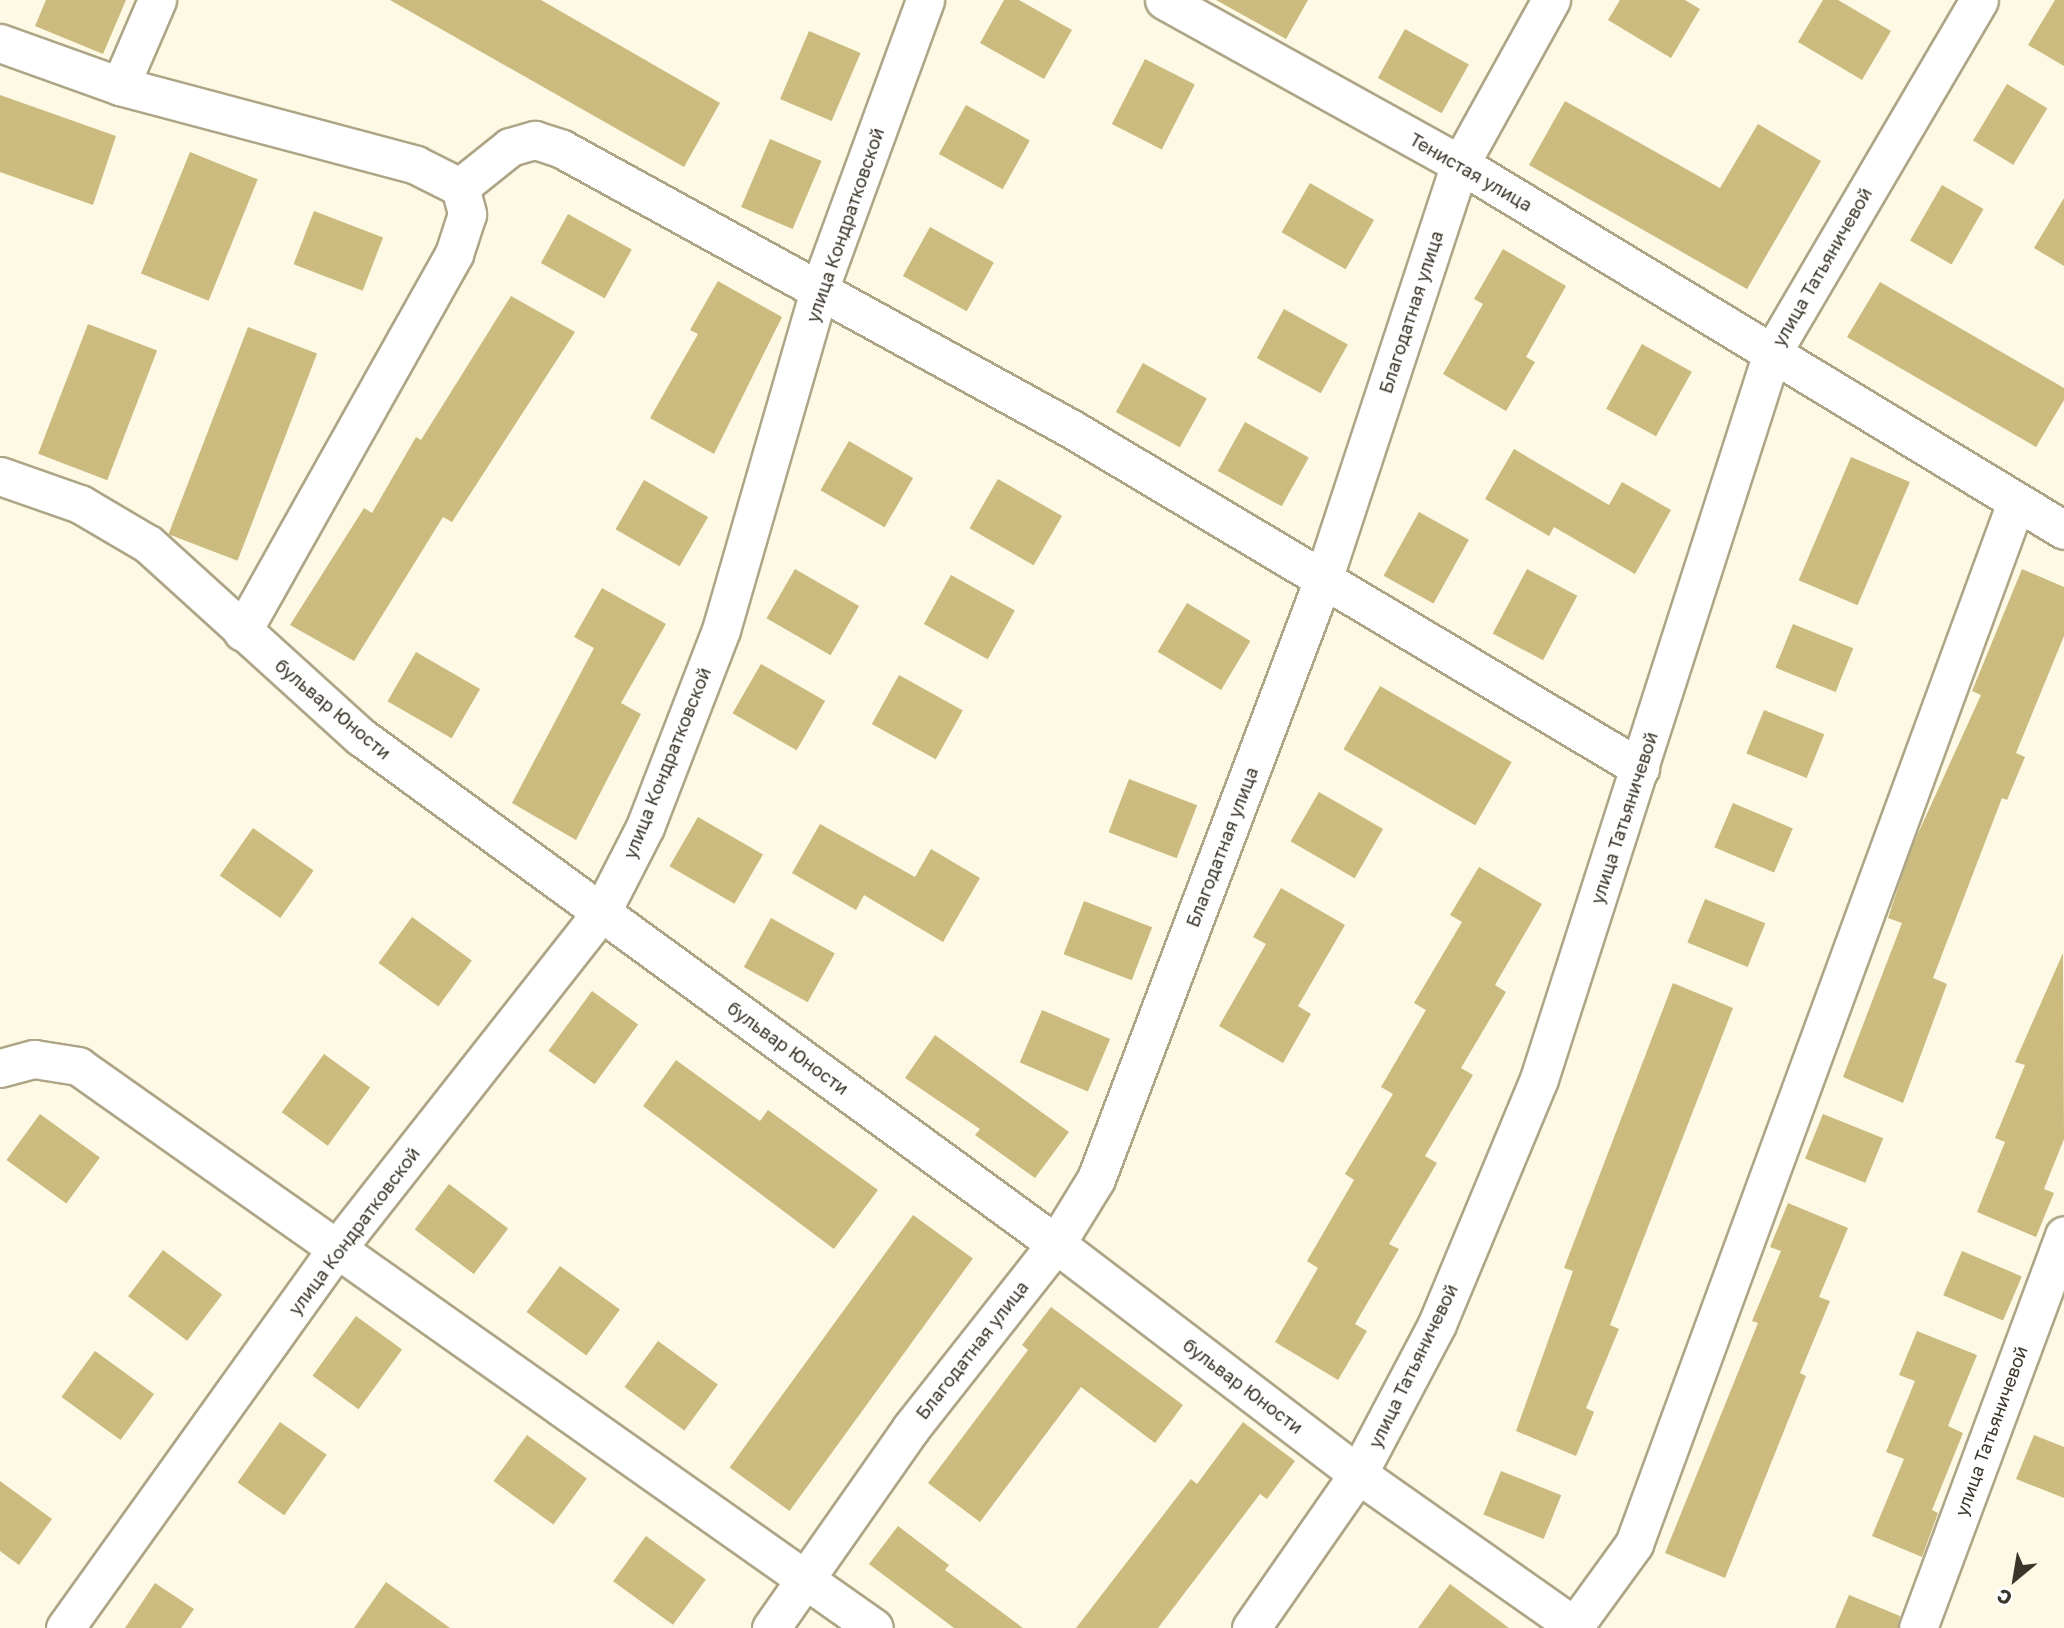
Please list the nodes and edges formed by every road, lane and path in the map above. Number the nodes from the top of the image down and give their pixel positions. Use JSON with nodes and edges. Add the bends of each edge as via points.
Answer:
{"nodes":[{"id":1,"x":157,"y":0,"type":"edge"},
{"id":2,"x":926,"y":0,"type":"edge"},
{"id":3,"x":1164,"y":0,"type":"edge"},
{"id":4,"x":1551,"y":0,"type":"edge"},
{"id":5,"x":1979,"y":0,"type":"edge"},
{"id":6,"x":0,"y":43,"type":"edge"},
{"id":7,"x":120,"y":86,"type":"junction"},
{"id":8,"x":1460,"y":164,"type":"junction"},
{"id":9,"x":460,"y":187,"type":"junction"},
{"id":10,"x":819,"y":290,"type":"junction"},
{"id":11,"x":1772,"y":353,"type":"junction"},
{"id":12,"x":0,"y":476,"type":"edge"},
{"id":13,"x":2015,"y":505,"type":"junction"},
{"id":14,"x":2064,"y":530,"type":"edge"},
{"id":15,"x":1324,"y":577,"type":"junction"},
{"id":16,"x":242,"y":632,"type":"junction"},
{"id":17,"x":1640,"y":768,"type":"junction"},
{"id":18,"x":602,"y":911,"type":"junction"},
{"id":19,"x":0,"y":1068,"type":"edge"},
{"id":20,"x":2064,"y":1235,"type":"edge"},
{"id":21,"x":1056,"y":1244,"type":"junction"},
{"id":22,"x":338,"y":1247,"type":"junction"},
{"id":23,"x":1359,"y":1474,"type":"junction"},
{"id":24,"x":804,"y":1575,"type":"junction"},
{"id":25,"x":65,"y":1628,"type":"edge"},
{"id":26,"x":771,"y":1628,"type":"edge"},
{"id":27,"x":874,"y":1628,"type":"edge"},
{"id":28,"x":1251,"y":1628,"type":"edge"},
{"id":29,"x":1575,"y":1628,"type":"edge"},
{"id":30,"x":1918,"y":1628,"type":"edge"}],
"edges":[{"from":1,"to":7,"type":"street"},
{"from":2,"to":10,"type":"street","name":"улица Кондратковской"},
{"from":3,"to":8,"type":"street","name":"Тенистая улица"},
{"from":4,"to":8,"type":"street","name":"Благодатная улица"},
{"from":5,"to":11,"type":"street","name":"улица Татьяничевой"},
{"from":6,"to":7,"type":"street"},
{"from":7,"to":9,"type":"street","via":[[416,165]]},
{"from":8,"to":11,"type":"street","name":"Тенистая улица"},
{"from":8,"to":15,"type":"street","name":"Благодатная улица"},
{"from":9,"to":10,"type":"street","via":[[510,147],[535,140]]},
{"from":9,"to":16,"type":"street","via":[[467,214],[454,254]]},
{"from":10,"to":15,"type":"street"},
{"from":10,"to":18,"type":"street","name":"улица Кондратковской","via":[[721,630],[645,827]]},
{"from":11,"to":13,"type":"street","name":"Тенистая улица"},
{"from":11,"to":17,"type":"street","name":"улица Татьяничевой"},
{"from":12,"to":16,"type":"street","name":"бульвар Юности","via":[[80,504],[148,544]]},
{"from":13,"to":14,"type":"street","name":"Тенистая улица"},
{"from":13,"to":29,"type":"street","via":[[1634,1544]]},
{"from":15,"to":17,"type":"street"},
{"from":15,"to":21,"type":"street","name":"Благодатная улица","via":[[1096,1179]]},
{"from":16,"to":18,"type":"street","name":"бульвар Юности","via":[[361,737]]},
{"from":17,"to":23,"type":"street","name":"улица Татьяничевой","via":[[1539,1079],[1437,1324]]},
{"from":18,"to":21,"type":"street","name":"бульвар Юности"},
{"from":18,"to":22,"type":"street","name":"улица Кондратковской"},
{"from":19,"to":22,"type":"street","via":[[34,1059],[78,1066]]},
{"from":20,"to":30,"type":"street","name":"улица Татьяничевой"},
{"from":21,"to":23,"type":"street","name":"бульвар Юности"},
{"from":21,"to":24,"type":"street","name":"Благодатная улица"},
{"from":22,"to":24,"type":"street"},
{"from":22,"to":25,"type":"street","name":"улица Кондратковской"},
{"from":23,"to":28,"type":"street","name":"улица Татьяничевой"},
{"from":23,"to":29,"type":"street","name":"бульвар Юности"},
{"from":24,"to":26,"type":"street","name":"Благодатная улица"},
{"from":24,"to":27,"type":"street"}]}
